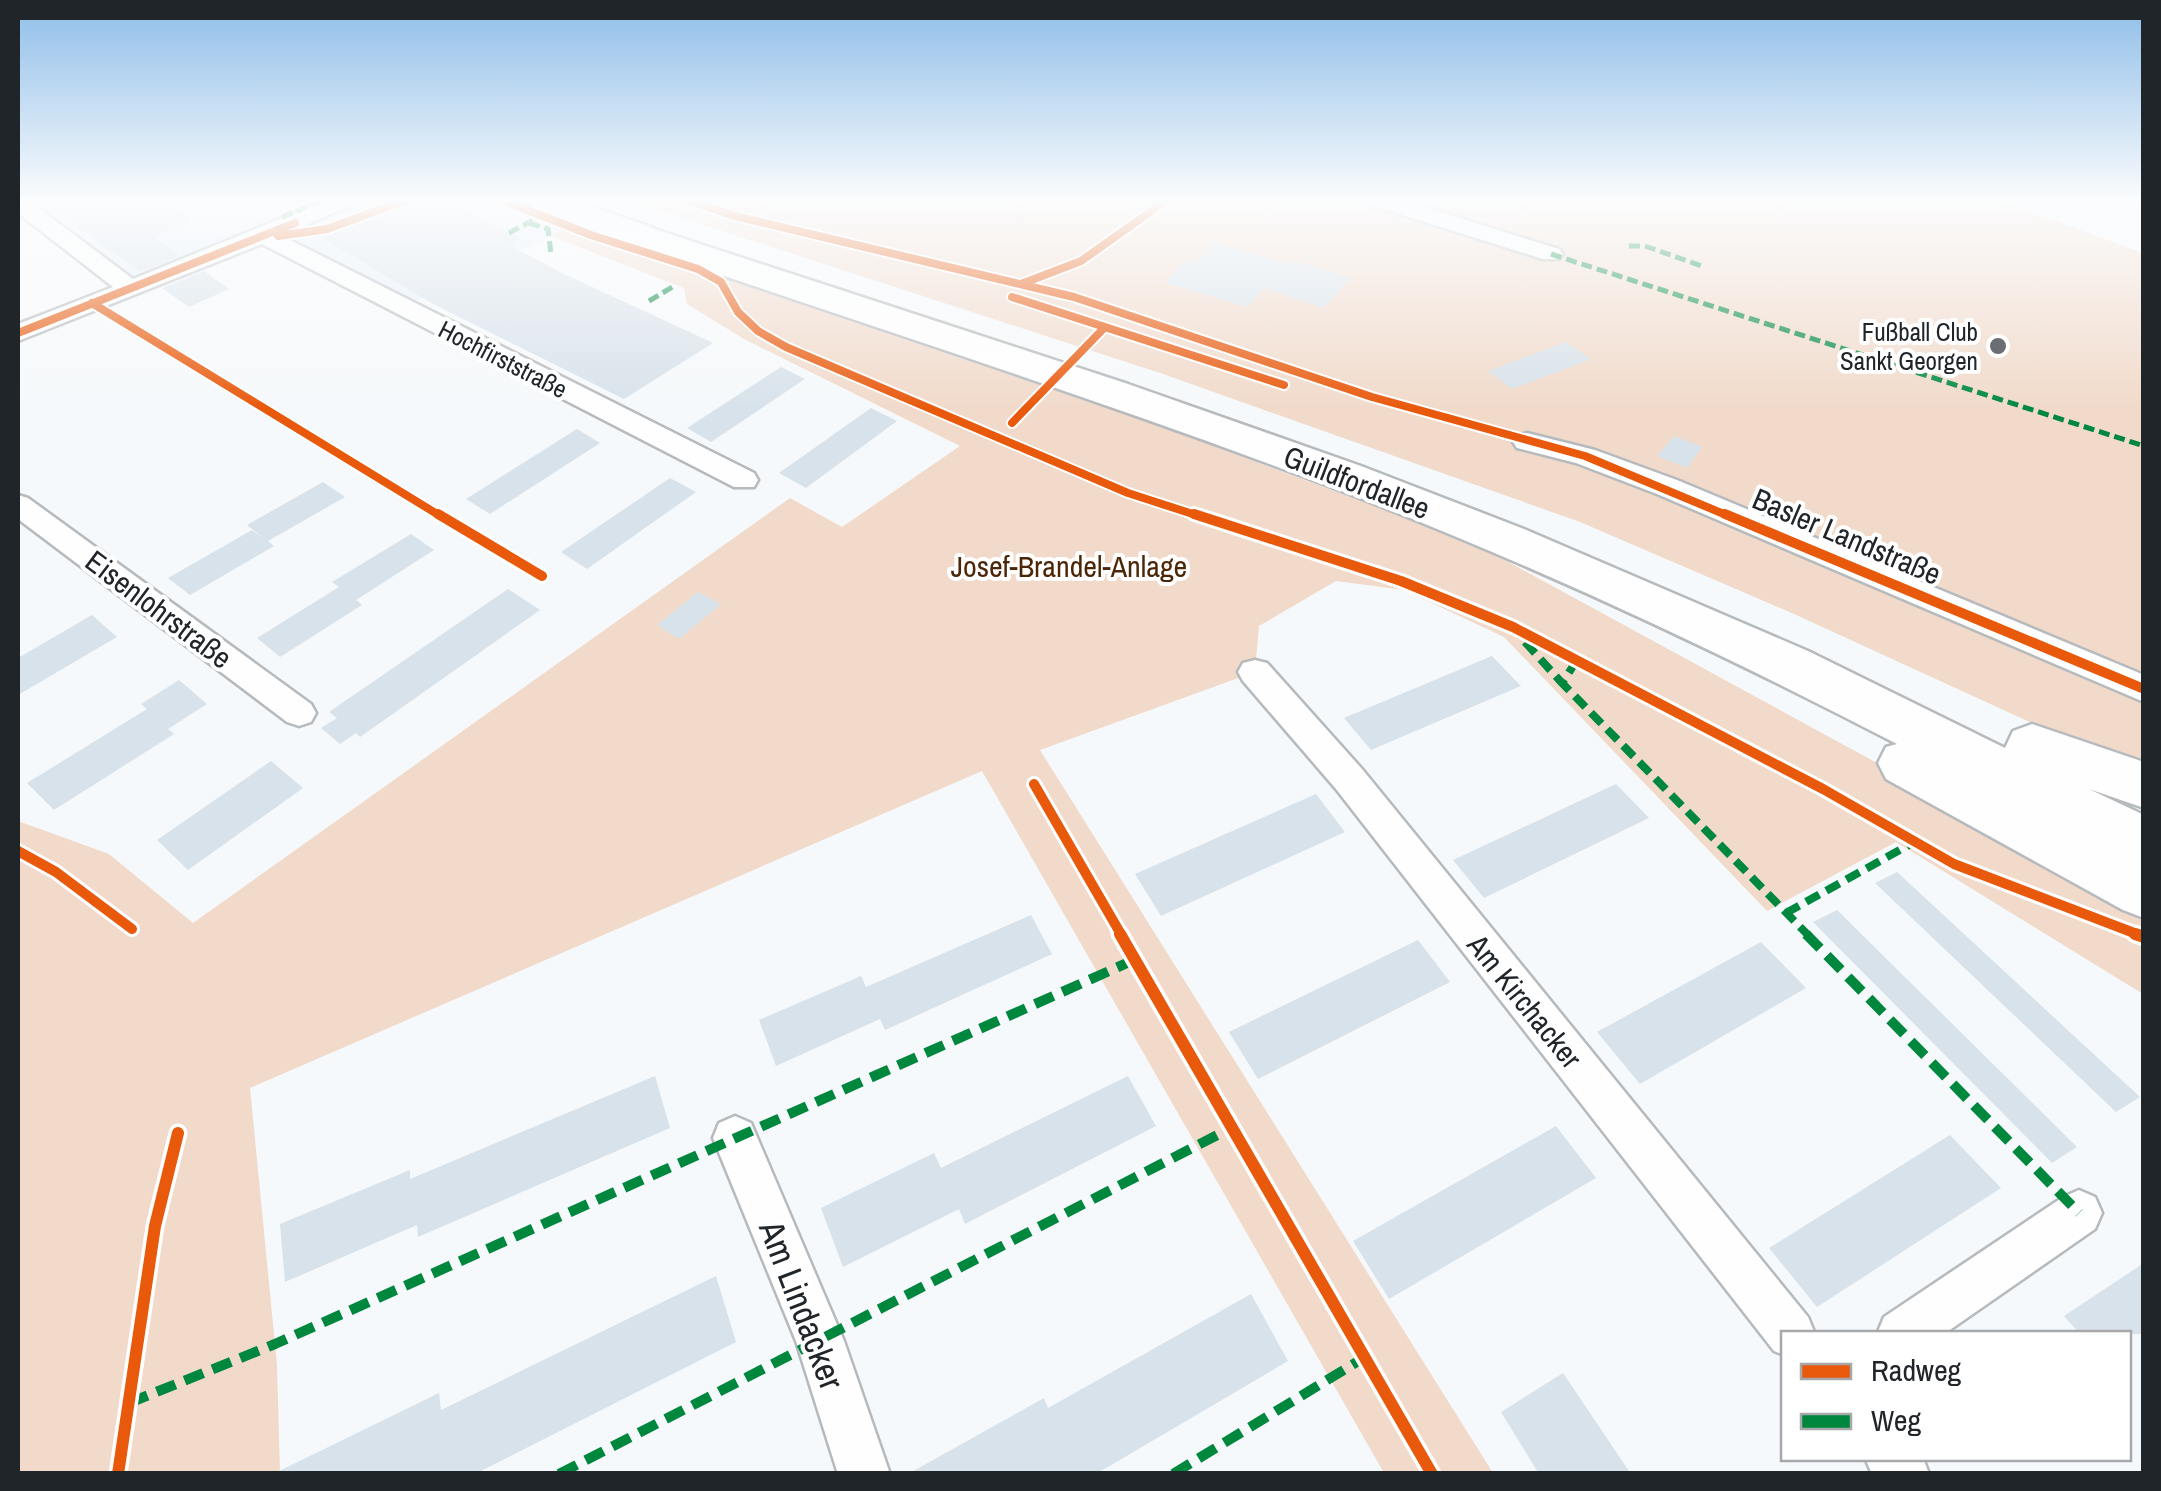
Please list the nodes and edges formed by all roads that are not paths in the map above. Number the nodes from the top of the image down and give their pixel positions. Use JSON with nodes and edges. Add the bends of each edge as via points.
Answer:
{"nodes":[{"id":1,"x":106,"y":270,"type":"edge"},
{"id":2,"x":177,"y":270,"type":"edge"},
{"id":3,"x":329,"y":270,"type":"edge"},
{"id":4,"x":780,"y":270,"type":"edge"},
{"id":5,"x":803,"y":270,"type":"edge"},
{"id":6,"x":130,"y":288,"type":"junction"},
{"id":7,"x":18,"y":333,"type":"edge"},
{"id":8,"x":1526,"y":442,"type":"dead end"},
{"id":9,"x":744,"y":480,"type":"dead end"},
{"id":10,"x":18,"y":506,"type":"edge"},
{"id":11,"x":1507,"y":540,"type":"junction"},
{"id":12,"x":1255,"y":672,"type":"dead end"},
{"id":13,"x":2144,"y":689,"type":"edge"},
{"id":14,"x":299,"y":713,"type":"dead end"},
{"id":15,"x":2032,"y":746,"type":"junction"},
{"id":16,"x":2144,"y":785,"type":"edge"},
{"id":17,"x":2144,"y":803,"type":"edge"},
{"id":18,"x":2144,"y":844,"type":"edge"},
{"id":19,"x":2144,"y":892,"type":"edge"},
{"id":20,"x":735,"y":1138,"type":"dead end"},
{"id":21,"x":2079,"y":1212,"type":"dead end"},
{"id":22,"x":1789,"y":1331,"type":"edge"},
{"id":23,"x":1905,"y":1331,"type":"edge"},
{"id":24,"x":864,"y":1474,"type":"edge"}],
"edges":[{"from":1,"to":6,"type":"street"},
{"from":2,"to":6,"type":"street"},
{"from":3,"to":9,"type":"street","name":"Hochfirststraße"},
{"from":4,"to":11,"type":"main road","name":"Guildfordallee"},
{"from":5,"to":15,"type":"main road","name":"Guildfordallee","via":[[1266,417],[1430,480],[1703,592]]},
{"from":6,"to":7,"type":"street"},
{"from":8,"to":13,"type":"street","name":"Basler Landstraße","via":[[1667,487]]},
{"from":10,"to":14,"type":"street","name":"Eisenlohrstraße"},
{"from":11,"to":18,"type":"main road","name":"Guildfordallee","via":[[1790,665]]},
{"from":11,"to":19,"type":"main road"},
{"from":12,"to":22,"type":"street","name":"Am Kirchacker","via":[[1360,792]]},
{"from":15,"to":16,"type":"main road"},
{"from":15,"to":17,"type":"main road","name":"Guildfordallee"},
{"from":20,"to":24,"type":"street","name":"Am Lindacker","via":[[820,1341]]},
{"from":21,"to":23,"type":"street"}]}
